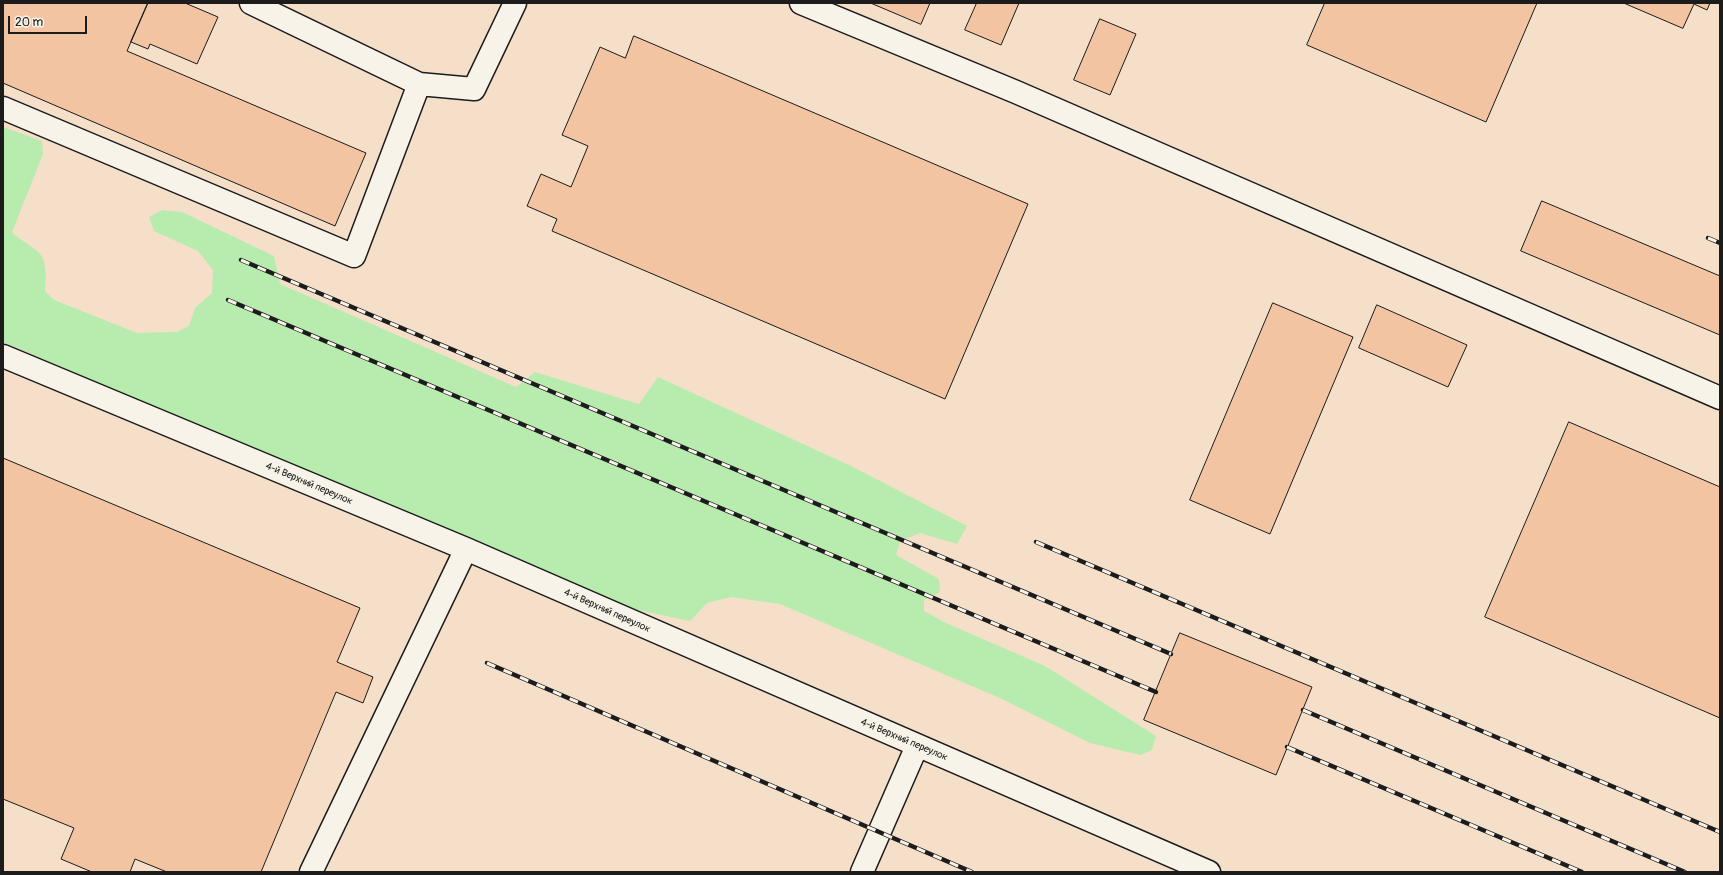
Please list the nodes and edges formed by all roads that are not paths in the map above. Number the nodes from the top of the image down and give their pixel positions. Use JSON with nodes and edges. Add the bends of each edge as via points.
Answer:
{"nodes":[{"id":1,"x":251,"y":3,"type":"edge"},
{"id":2,"x":515,"y":3,"type":"edge"},
{"id":3,"x":801,"y":3,"type":"edge"},
{"id":4,"x":419,"y":84,"type":"junction"},
{"id":5,"x":3,"y":108,"type":"edge"},
{"id":6,"x":3,"y":356,"type":"edge"},
{"id":7,"x":1720,"y":398,"type":"edge"},
{"id":8,"x":466,"y":550,"type":"junction"},
{"id":9,"x":917,"y":746,"type":"junction"},
{"id":10,"x":311,"y":872,"type":"edge"},
{"id":11,"x":862,"y":872,"type":"edge"},
{"id":12,"x":1209,"y":872,"type":"edge"}],
"edges":[{"from":1,"to":4,"type":"street"},
{"from":2,"to":4,"type":"street","via":[[474,89]]},
{"from":3,"to":7,"type":"street","via":[[1016,92]]},
{"from":4,"to":5,"type":"street","via":[[354,256]]},
{"from":6,"to":8,"type":"street","name":"4-й Верхний переулок"},
{"from":8,"to":9,"type":"street","name":"4-й Верхний переулок"},
{"from":8,"to":10,"type":"street"},
{"from":9,"to":11,"type":"street"},
{"from":9,"to":12,"type":"street","name":"4-й Верхний переулок"}]}
